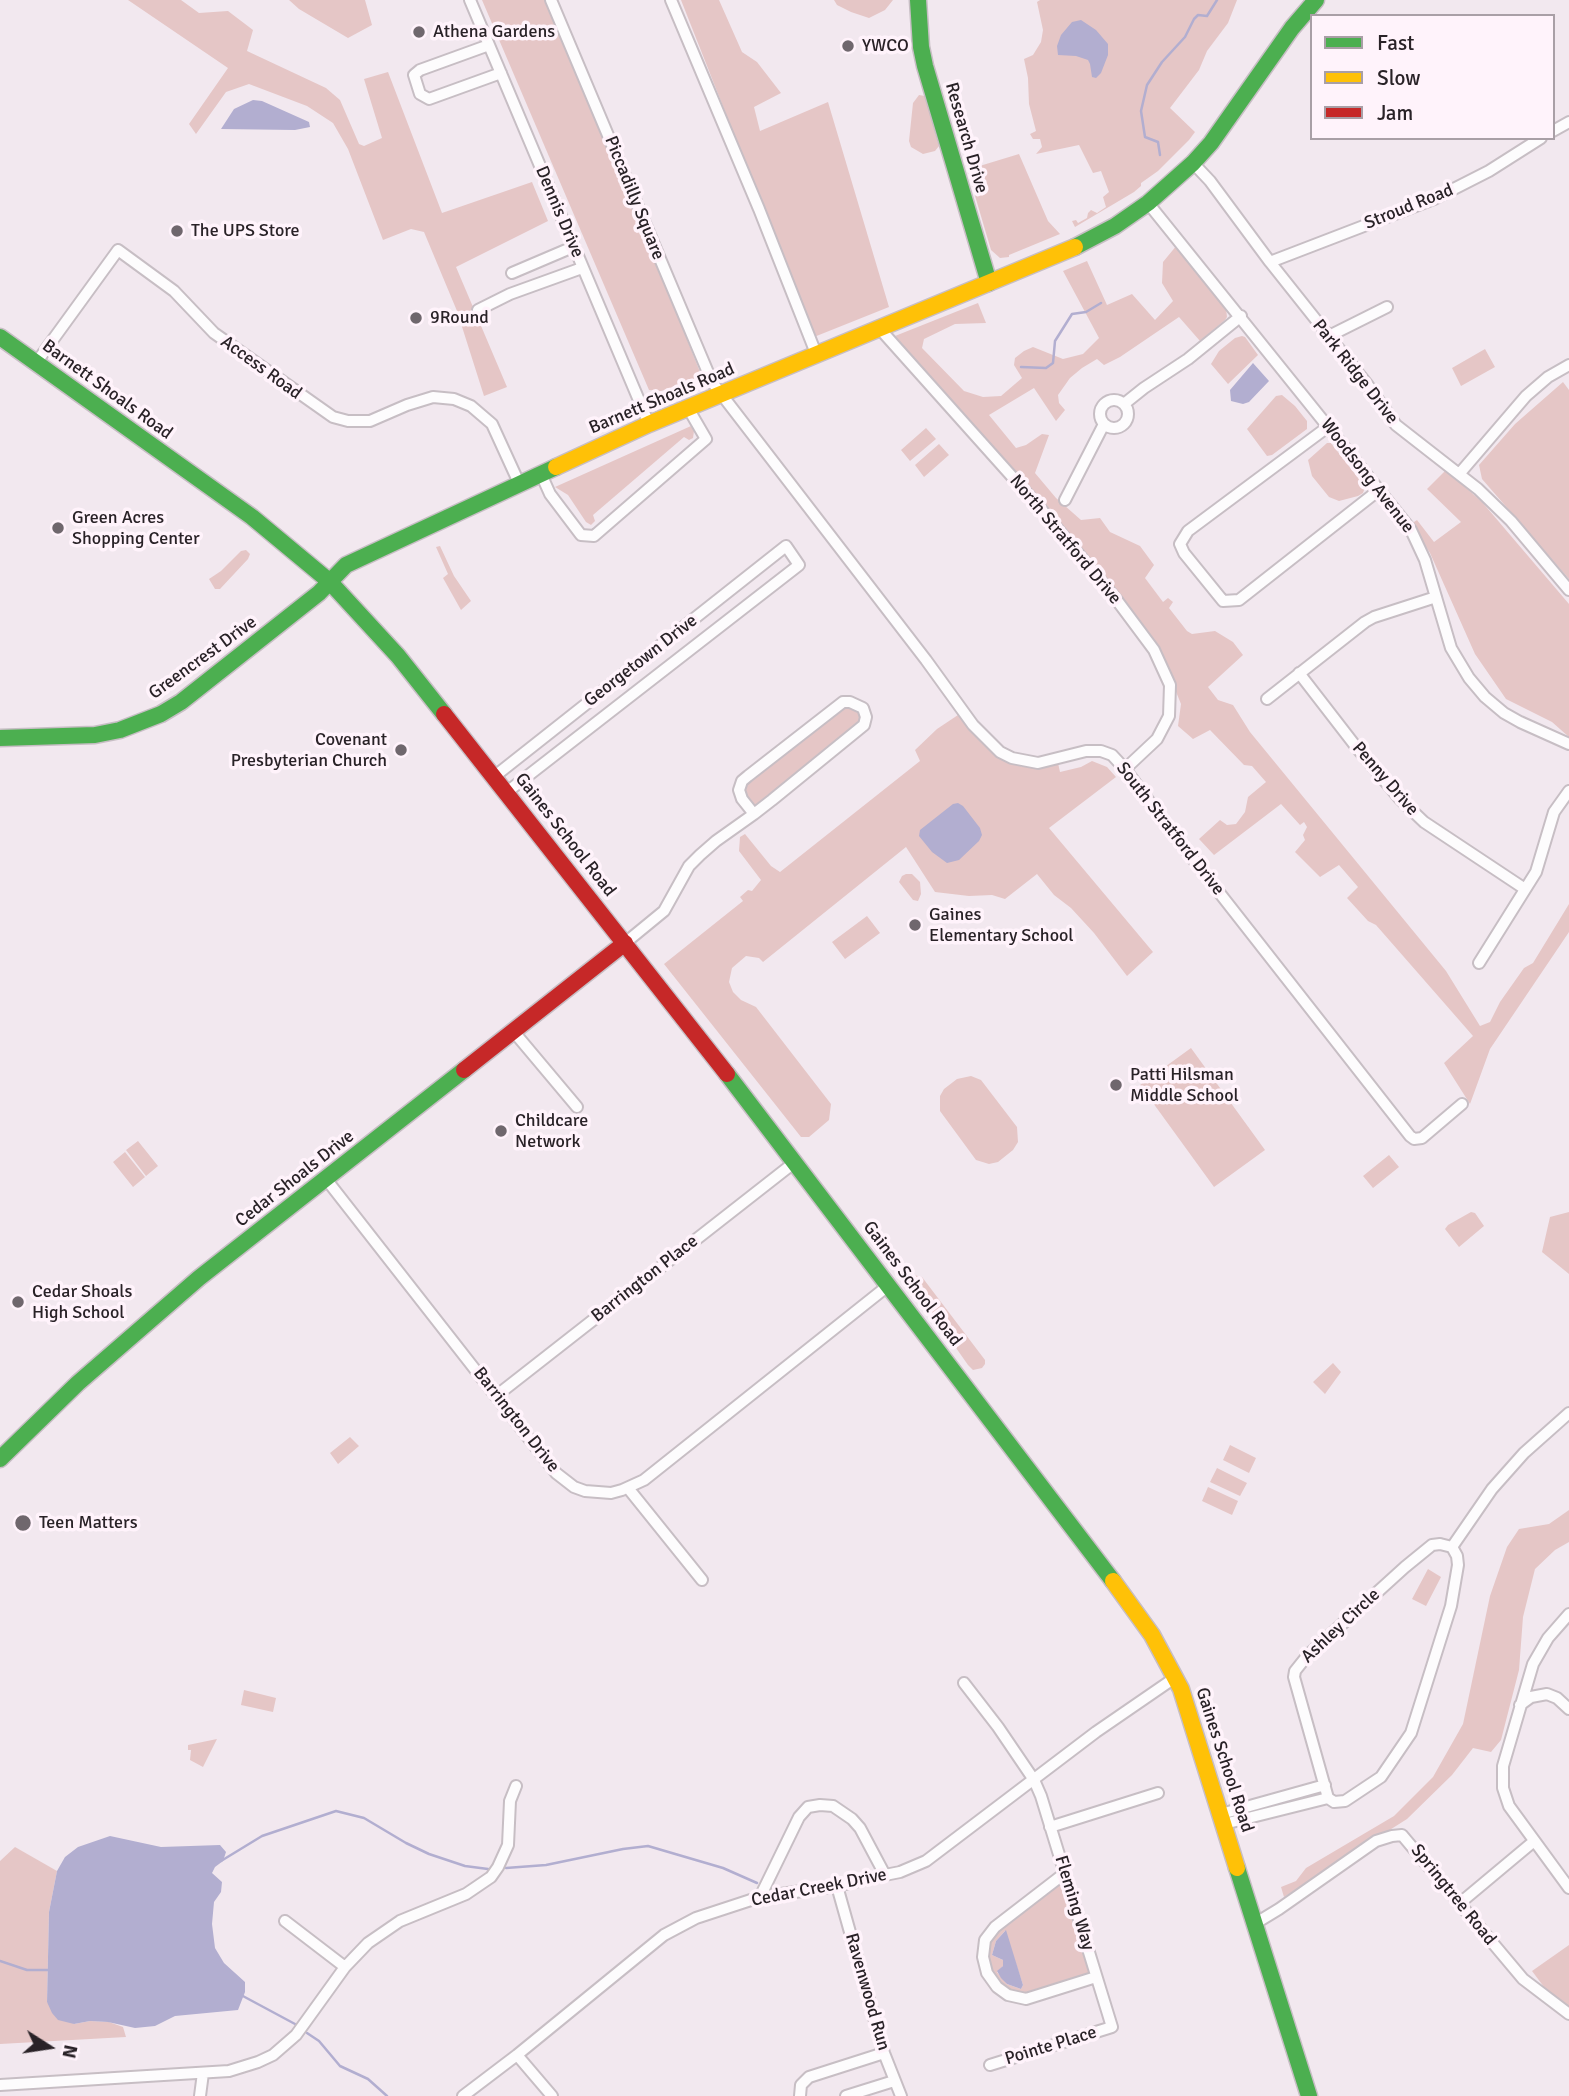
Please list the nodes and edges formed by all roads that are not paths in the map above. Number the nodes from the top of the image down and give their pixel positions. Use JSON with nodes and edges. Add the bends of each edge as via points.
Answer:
{"nodes":[{"id":1,"x":470,"y":0,"type":"edge"},
{"id":2,"x":551,"y":0,"type":"edge"},
{"id":3,"x":671,"y":0,"type":"edge"},
{"id":4,"x":918,"y":0,"type":"edge"},
{"id":5,"x":1316,"y":0,"type":"edge"},
{"id":6,"x":489,"y":45,"type":"junction"},
{"id":7,"x":501,"y":73,"type":"junction"},
{"id":8,"x":1538,"y":140,"type":"edge"},
{"id":9,"x":1193,"y":163,"type":"junction"},
{"id":10,"x":1148,"y":203,"type":"junction"},
{"id":11,"x":573,"y":247,"type":"junction"},
{"id":12,"x":1270,"y":262,"type":"junction"},
{"id":13,"x":582,"y":268,"type":"junction"},
{"id":14,"x":512,"y":273,"type":"dead end"},
{"id":15,"x":989,"y":284,"type":"junction"},
{"id":16,"x":1387,"y":307,"type":"dead end"},
{"id":17,"x":478,"y":310,"type":"dead end"},
{"id":18,"x":1241,"y":316,"type":"junction"},
{"id":19,"x":880,"y":329,"type":"junction"},
{"id":20,"x":1329,"y":336,"type":"junction"},
{"id":21,"x":0,"y":337,"type":"edge"},
{"id":22,"x":817,"y":355,"type":"junction"},
{"id":23,"x":36,"y":363,"type":"junction"},
{"id":24,"x":1569,"y":365,"type":"edge"},
{"id":25,"x":720,"y":395,"type":"junction"},
{"id":26,"x":1124,"y":404,"type":"junction"},
{"id":27,"x":688,"y":408,"type":"junction"},
{"id":28,"x":649,"y":424,"type":"junction"},
{"id":29,"x":1104,"y":425,"type":"junction"},
{"id":30,"x":1329,"y":426,"type":"junction"},
{"id":31,"x":1460,"y":473,"type":"junction"},
{"id":32,"x":541,"y":474,"type":"junction"},
{"id":33,"x":519,"y":483,"type":"junction"},
{"id":34,"x":1379,"y":490,"type":"junction"},
{"id":35,"x":1065,"y":500,"type":"dead end"},
{"id":36,"x":329,"y":581,"type":"junction"},
{"id":37,"x":1569,"y":590,"type":"edge"},
{"id":38,"x":1436,"y":597,"type":"junction"},
{"id":39,"x":1299,"y":673,"type":"junction"},
{"id":40,"x":1267,"y":699,"type":"dead end"},
{"id":41,"x":0,"y":738,"type":"edge"},
{"id":42,"x":1569,"y":744,"type":"edge"},
{"id":43,"x":1125,"y":769,"type":"junction"},
{"id":44,"x":495,"y":776,"type":"junction"},
{"id":45,"x":1569,"y":791,"type":"edge"},
{"id":46,"x":507,"y":792,"type":"junction"},
{"id":47,"x":754,"y":814,"type":"junction"},
{"id":48,"x":1525,"y":889,"type":"junction"},
{"id":49,"x":625,"y":943,"type":"junction"},
{"id":50,"x":1479,"y":962,"type":"dead end"},
{"id":51,"x":514,"y":1032,"type":"junction"},
{"id":52,"x":1462,"y":1104,"type":"dead end"},
{"id":53,"x":577,"y":1107,"type":"dead end"},
{"id":54,"x":794,"y":1162,"type":"junction"},
{"id":55,"x":326,"y":1179,"type":"junction"},
{"id":56,"x":889,"y":1285,"type":"junction"},
{"id":57,"x":496,"y":1396,"type":"junction"},
{"id":58,"x":1569,"y":1413,"type":"edge"},
{"id":59,"x":0,"y":1459,"type":"edge"},
{"id":60,"x":628,"y":1488,"type":"junction"},
{"id":61,"x":1452,"y":1548,"type":"junction"},
{"id":62,"x":702,"y":1580,"type":"dead end"},
{"id":63,"x":1569,"y":1614,"type":"edge"},
{"id":64,"x":1176,"y":1676,"type":"junction"},
{"id":65,"x":964,"y":1683,"type":"dead end"},
{"id":66,"x":1519,"y":1705,"type":"junction"},
{"id":67,"x":1569,"y":1709,"type":"edge"},
{"id":68,"x":1034,"y":1780,"type":"junction"},
{"id":69,"x":1325,"y":1785,"type":"junction"},
{"id":70,"x":516,"y":1786,"type":"dead end"},
{"id":71,"x":1158,"y":1793,"type":"dead end"},
{"id":72,"x":1328,"y":1798,"type":"junction"},
{"id":73,"x":1223,"y":1819,"type":"junction"},
{"id":74,"x":1050,"y":1827,"type":"junction"},
{"id":75,"x":1533,"y":1842,"type":"junction"},
{"id":76,"x":1065,"y":1873,"type":"junction"},
{"id":77,"x":885,"y":1875,"type":"junction"},
{"id":78,"x":837,"y":1885,"type":"junction"},
{"id":79,"x":1569,"y":1888,"type":"edge"},
{"id":80,"x":760,"y":1897,"type":"junction"},
{"id":81,"x":1460,"y":1903,"type":"junction"},
{"id":82,"x":285,"y":1921,"type":"dead end"},
{"id":83,"x":1256,"y":1923,"type":"junction"},
{"id":84,"x":345,"y":1967,"type":"junction"},
{"id":85,"x":1096,"y":1977,"type":"junction"},
{"id":86,"x":1569,"y":2014,"type":"edge"},
{"id":87,"x":1112,"y":2027,"type":"joint"},
{"id":88,"x":884,"y":2053,"type":"junction"},
{"id":89,"x":517,"y":2055,"type":"junction"},
{"id":90,"x":990,"y":2066,"type":"dead end"},
{"id":91,"x":203,"y":2073,"type":"junction"},
{"id":92,"x":894,"y":2081,"type":"junction"},
{"id":93,"x":0,"y":2085,"type":"edge"},
{"id":94,"x":200,"y":2096,"type":"edge"},
{"id":95,"x":463,"y":2096,"type":"edge"},
{"id":96,"x":552,"y":2096,"type":"edge"},
{"id":97,"x":800,"y":2096,"type":"edge"},
{"id":98,"x":846,"y":2096,"type":"edge"},
{"id":99,"x":901,"y":2096,"type":"edge"},
{"id":100,"x":1309,"y":2096,"type":"edge"}],
"edges":[{"from":1,"to":6,"type":"street","name":"Dennis Drive"},
{"from":2,"to":25,"type":"street","name":"Piccadilly Square"},
{"from":3,"to":22,"type":"street"},
{"from":4,"to":15,"type":"main road","name":"Research Drive","via":[[925,66]]},
{"from":5,"to":9,"type":"main road","name":"Barnett Shoals Road"},
{"from":6,"to":7,"type":"street","name":"Dennis Drive"},
{"from":6,"to":7,"type":"street","via":[[420,70],[414,75],[420,94],[429,99]]},
{"from":7,"to":11,"type":"street","name":"Dennis Drive"},
{"from":8,"to":12,"type":"street","name":"Stroud Road","via":[[1434,199]]},
{"from":9,"to":10,"type":"main road","name":"Barnett Shoals Road"},
{"from":9,"to":12,"type":"street","name":"Park Ridge Drive"},
{"from":10,"to":15,"type":"main road","name":"Barnett Shoals Road","via":[[1089,240]]},
{"from":10,"to":18,"type":"street","name":"Woodsong Avenue"},
{"from":11,"to":13,"type":"street","name":"Dennis Drive"},
{"from":11,"to":14,"type":"street"},
{"from":12,"to":20,"type":"street","name":"Park Ridge Drive"},
{"from":13,"to":17,"type":"street"},
{"from":13,"to":28,"type":"street","name":"Dennis Drive"},
{"from":15,"to":19,"type":"main road","name":"Barnett Shoals Road"},
{"from":16,"to":20,"type":"street"},
{"from":18,"to":26,"type":"street"},
{"from":18,"to":30,"type":"street","name":"Woodsong Avenue"},
{"from":19,"to":22,"type":"main road","name":"Barnett Shoals Road"},
{"from":19,"to":43,"type":"street","name":"North Stratford Drive","via":[[1041,509],[1154,650],[1170,685],[1169,716],[1157,739]]},
{"from":20,"to":31,"type":"street","name":"Park Ridge Drive","via":[[1396,425]]},
{"from":21,"to":23,"type":"main road","name":"Barnett Shoals Road"},
{"from":22,"to":25,"type":"main road","name":"Barnett Shoals Road"},
{"from":23,"to":33,"type":"street","name":"Access Road","via":[[118,250],[174,291],[222,340],[332,417],[370,421],[433,397],[471,406],[492,424]]},
{"from":23,"to":36,"type":"main road","name":"Barnett Shoals Road","via":[[251,517]]},
{"from":24,"to":31,"type":"street","via":[[1526,396]]},
{"from":25,"to":27,"type":"main road","name":"Barnett Shoals Road"},
{"from":25,"to":43,"type":"street","name":"South Stratford Drive","via":[[972,725],[1000,752],[1038,763],[1101,751]]},
{"from":26,"to":29,"type":"street","via":[[1128,412],[1124,424]]},
{"from":26,"to":29,"type":"street","via":[[1106,403],[1100,416]]},
{"from":27,"to":28,"type":"main road","name":"Barnett Shoals Road"},
{"from":27,"to":32,"type":"street","via":[[706,439],[594,536],[581,534],[550,494]]},
{"from":28,"to":32,"type":"main road","name":"Barnett Shoals Road"},
{"from":29,"to":35,"type":"street"},
{"from":30,"to":34,"type":"street","name":"Woodsong Avenue"},
{"from":30,"to":34,"type":"street","via":[[1188,531],[1180,544],[1184,553],[1223,601],[1239,600]]},
{"from":31,"to":37,"type":"street","name":"Park Ridge Drive","via":[[1511,521]]},
{"from":32,"to":33,"type":"main road","name":"Barnett Shoals Road"},
{"from":33,"to":36,"type":"main road","name":"Barnett Shoals Road","via":[[346,565]]},
{"from":34,"to":38,"type":"street","name":"Woodsong Avenue","via":[[1411,530]]},
{"from":36,"to":41,"type":"main road","name":"Greencrest Drive","via":[[235,660],[161,714],[95,735]]},
{"from":36,"to":44,"type":"main road","name":"Gaines School Road","via":[[412,672]]},
{"from":38,"to":39,"type":"street","via":[[1374,617]]},
{"from":38,"to":42,"type":"street","name":"Woodsong Avenue","via":[[1451,648],[1485,697],[1520,722]]},
{"from":39,"to":40,"type":"street"},
{"from":39,"to":48,"type":"street","name":"Penny Drive","via":[[1357,748],[1424,822]]},
{"from":43,"to":52,"type":"street","name":"South Stratford Drive","via":[[1410,1136],[1422,1138]]},
{"from":44,"to":46,"type":"main road","name":"Gaines School Road"},
{"from":44,"to":46,"type":"street","name":"Georgetown Drive","via":[[786,546],[800,565]]},
{"from":45,"to":48,"type":"street","via":[[1554,812],[1539,863]]},
{"from":46,"to":49,"type":"main road","name":"Gaines School Road"},
{"from":47,"to":47,"type":"street","via":[[739,790],[748,775],[843,702],[863,708],[864,725]]},
{"from":47,"to":49,"type":"street","via":[[699,855],[664,911]]},
{"from":48,"to":50,"type":"street"},
{"from":49,"to":51,"type":"main road","name":"Cedar Shoals Drive"},
{"from":49,"to":54,"type":"main road","name":"Gaines School Road"},
{"from":51,"to":53,"type":"street"},
{"from":51,"to":55,"type":"main road","name":"Cedar Shoals Drive"},
{"from":54,"to":56,"type":"main road","name":"Gaines School Road"},
{"from":54,"to":57,"type":"street","name":"Barrington Place"},
{"from":55,"to":57,"type":"street","name":"Barrington Drive"},
{"from":55,"to":59,"type":"main road","name":"Cedar Shoals Drive","via":[[141,1326]]},
{"from":56,"to":60,"type":"street","name":"Barrington Drive"},
{"from":56,"to":64,"type":"main road","name":"Gaines School Road","via":[[1135,1609]]},
{"from":57,"to":60,"type":"street","name":"Barrington Drive","via":[[564,1481],[597,1493]]},
{"from":58,"to":61,"type":"street","via":[[1492,1489]]},
{"from":60,"to":62,"type":"street"},
{"from":61,"to":69,"type":"street","name":"Ashley Circle","via":[[1432,1545],[1295,1671]]},
{"from":61,"to":72,"type":"street","via":[[1458,1560],[1451,1606],[1411,1733],[1381,1777],[1345,1801]]},
{"from":63,"to":66,"type":"street","via":[[1533,1664]]},
{"from":64,"to":68,"type":"street","name":"Cedar Creek Drive"},
{"from":64,"to":73,"type":"main road","name":"Gaines School Road"},
{"from":65,"to":68,"type":"street","name":"Fleming Way"},
{"from":66,"to":67,"type":"street","via":[[1547,1694]]},
{"from":66,"to":75,"type":"street","via":[[1503,1766],[1503,1788]]},
{"from":68,"to":74,"type":"street","name":"Fleming Way"},
{"from":68,"to":77,"type":"street","name":"Cedar Creek Drive","via":[[939,1853]]},
{"from":69,"to":72,"type":"street","name":"Ashley Circle"},
{"from":69,"to":73,"type":"street"},
{"from":70,"to":84,"type":"street","via":[[510,1801],[508,1845],[491,1877],[466,1894],[384,1931]]},
{"from":71,"to":74,"type":"street"},
{"from":72,"to":73,"type":"street"},
{"from":73,"to":83,"type":"main road","name":"Gaines School Road"},
{"from":74,"to":76,"type":"street","name":"Fleming Way"},
{"from":75,"to":79,"type":"street"},
{"from":75,"to":81,"type":"street"},
{"from":76,"to":85,"type":"street","name":"Fleming Way"},
{"from":76,"to":85,"type":"street","via":[[995,1927],[985,1940],[987,1973],[997,1987],[1027,2000]]},
{"from":77,"to":78,"type":"street","name":"Cedar Creek Drive"},
{"from":77,"to":80,"type":"street","via":[[852,1819],[833,1807],[808,1807]]},
{"from":78,"to":80,"type":"street","name":"Cedar Creek Drive"},
{"from":78,"to":88,"type":"street","name":"Ravenwood Run"},
{"from":80,"to":89,"type":"street","name":"Cedar Creek Drive","via":[[696,1918],[664,1935]]},
{"from":81,"to":83,"type":"street","name":"Springtree Road","via":[[1402,1835],[1376,1841]]},
{"from":81,"to":86,"type":"street","name":"Springtree Road","via":[[1522,1979]]},
{"from":82,"to":84,"type":"street"},
{"from":83,"to":100,"type":"main road","name":"Gaines School Road"},
{"from":84,"to":91,"type":"street","via":[[279,2051],[245,2067]]},
{"from":85,"to":87,"type":"street","name":"Fleming Way"},
{"from":87,"to":90,"type":"street","name":"Pointe Place"},
{"from":88,"to":92,"type":"street","name":"Ravenwood Run"},
{"from":88,"to":97,"type":"street","via":[[809,2077],[801,2085]]},
{"from":89,"to":95,"type":"street","name":"Cedar Creek Drive"},
{"from":89,"to":96,"type":"street"},
{"from":91,"to":93,"type":"street"},
{"from":91,"to":94,"type":"street"},
{"from":92,"to":98,"type":"street"},
{"from":92,"to":99,"type":"street","name":"Ravenwood Run"}]}
